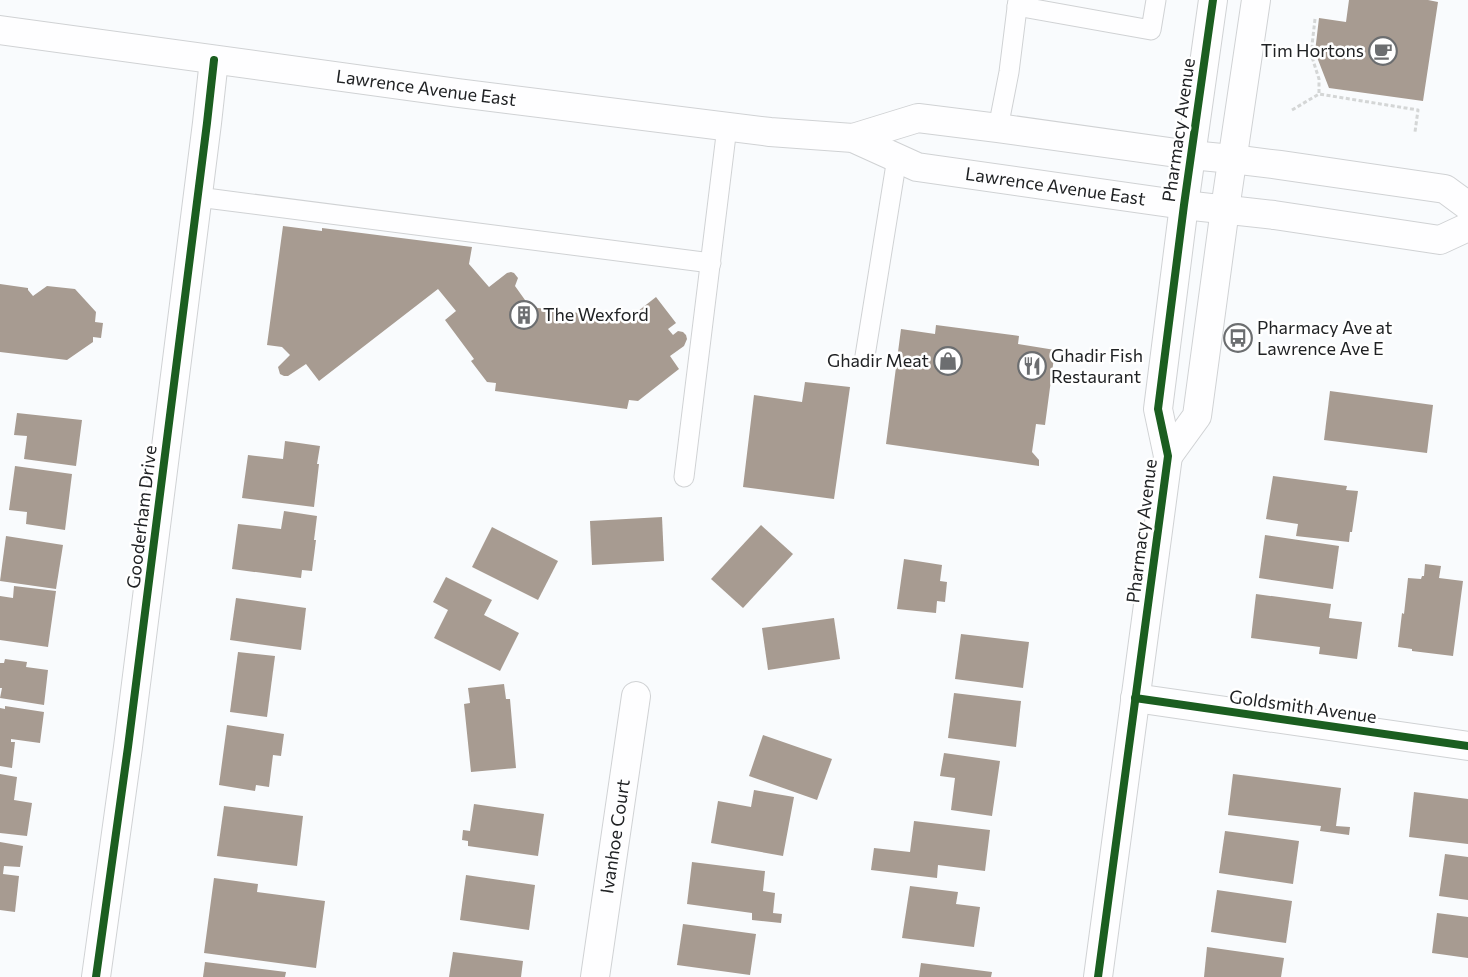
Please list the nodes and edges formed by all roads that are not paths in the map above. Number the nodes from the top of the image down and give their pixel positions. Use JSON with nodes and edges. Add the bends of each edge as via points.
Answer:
{"nodes":[{"id":1,"x":1156,"y":0,"type":"edge"},
{"id":2,"x":1213,"y":0,"type":"edge"},
{"id":3,"x":1256,"y":0,"type":"edge"},
{"id":4,"x":1017,"y":3,"type":"edge"},
{"id":5,"x":0,"y":30,"type":"edge"},
{"id":6,"x":214,"y":60,"type":"junction"},
{"id":7,"x":727,"y":127,"type":"junction"},
{"id":8,"x":998,"y":128,"type":"junction"},
{"id":9,"x":853,"y":138,"type":"junction"},
{"id":10,"x":1191,"y":155,"type":"junction"},
{"id":11,"x":897,"y":158,"type":"junction"},
{"id":12,"x":1232,"y":158,"type":"junction"},
{"id":13,"x":198,"y":197,"type":"junction"},
{"id":14,"x":1184,"y":206,"type":"junction"},
{"id":15,"x":1468,"y":206,"type":"edge"},
{"id":16,"x":1225,"y":209,"type":"junction"},
{"id":17,"x":1468,"y":227,"type":"edge"},
{"id":18,"x":711,"y":263,"type":"junction"},
{"id":19,"x":865,"y":356,"type":"dead end"},
{"id":20,"x":1168,"y":456,"type":"junction"},
{"id":21,"x":684,"y":476,"type":"dead end"},
{"id":22,"x":636,"y":696,"type":"dead end"},
{"id":23,"x":1135,"y":698,"type":"junction"},
{"id":24,"x":1468,"y":746,"type":"edge"},
{"id":25,"x":96,"y":977,"type":"edge"},
{"id":26,"x":595,"y":977,"type":"edge"},
{"id":27,"x":1098,"y":977,"type":"edge"}],
"edges":[{"from":1,"to":4,"type":"lane","via":[[1151,30]]},
{"from":2,"to":10,"type":"street","name":"Pharmacy Avenue"},
{"from":3,"to":12,"type":"street","name":"Pharmacy Avenue"},
{"from":4,"to":8,"type":"lane"},
{"from":5,"to":6,"type":"street","name":"Lawrence Avenue East"},
{"from":6,"to":7,"type":"street","name":"Lawrence Avenue East"},
{"from":6,"to":13,"type":"street","name":"Gooderham Drive"},
{"from":7,"to":9,"type":"street","name":"Lawrence Avenue East"},
{"from":7,"to":18,"type":"lane"},
{"from":8,"to":9,"type":"street","name":"Lawrence Avenue East","via":[[918,118]]},
{"from":8,"to":10,"type":"street","name":"Lawrence Avenue East"},
{"from":9,"to":11,"type":"street","name":"Lawrence Avenue East"},
{"from":10,"to":12,"type":"street","name":"Lawrence Avenue East"},
{"from":10,"to":14,"type":"street","name":"Pharmacy Avenue"},
{"from":11,"to":14,"type":"street","name":"Lawrence Avenue East","via":[[917,167]]},
{"from":11,"to":19,"type":"lane"},
{"from":12,"to":15,"type":"street","name":"Lawrence Avenue East","via":[[1446,189]]},
{"from":12,"to":16,"type":"street","name":"Pharmacy Avenue"},
{"from":13,"to":18,"type":"lane"},
{"from":13,"to":25,"type":"street","name":"Gooderham Drive"},
{"from":14,"to":16,"type":"street","name":"Lawrence Avenue East"},
{"from":14,"to":20,"type":"street","name":"Pharmacy Avenue","via":[[1158,409]]},
{"from":16,"to":17,"type":"street","name":"Lawrence Avenue East","via":[[1440,240]]},
{"from":16,"to":20,"type":"street","name":"Pharmacy Avenue","via":[[1198,416]]},
{"from":18,"to":21,"type":"lane"},
{"from":20,"to":23,"type":"street","name":"Pharmacy Avenue"},
{"from":22,"to":26,"type":"street","name":"Ivanhoe Court"},
{"from":23,"to":24,"type":"street","name":"Goldsmith Avenue"},
{"from":23,"to":27,"type":"street","name":"Pharmacy Avenue"}]}
